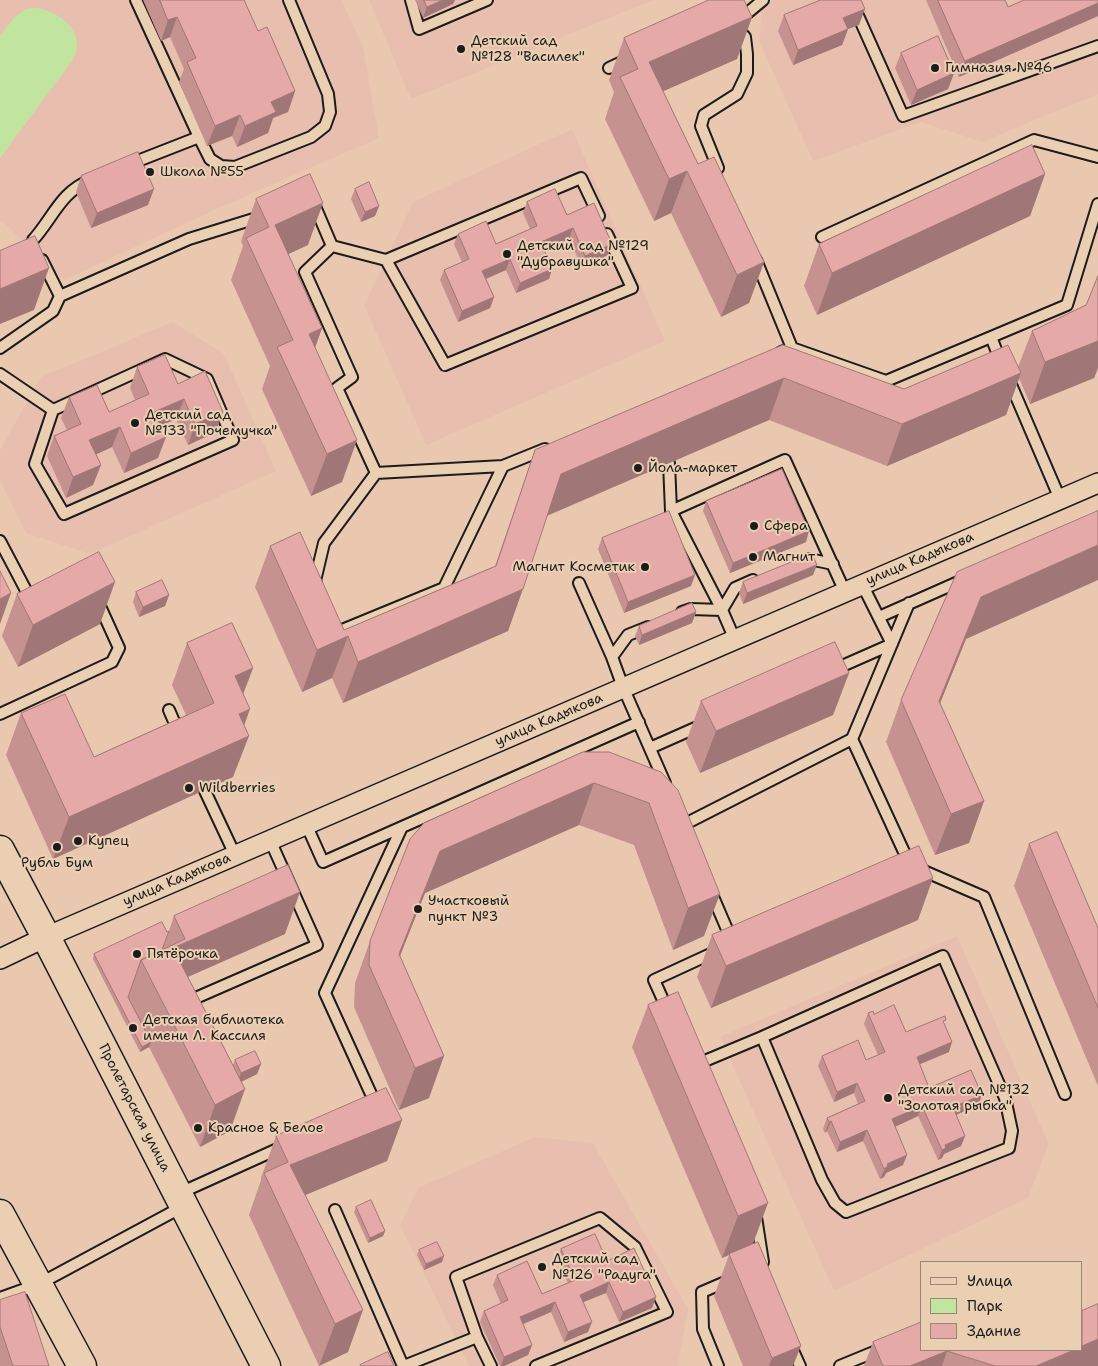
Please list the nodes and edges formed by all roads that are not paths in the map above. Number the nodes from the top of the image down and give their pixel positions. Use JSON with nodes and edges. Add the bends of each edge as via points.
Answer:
{"nodes":[{"id":1,"x":136,"y":0,"type":"edge"},
{"id":2,"x":289,"y":0,"type":"edge"},
{"id":3,"x":411,"y":0,"type":"edge"},
{"id":4,"x":487,"y":0,"type":"edge"},
{"id":5,"x":763,"y":0,"type":"edge"},
{"id":6,"x":851,"y":0,"type":"edge"},
{"id":7,"x":1098,"y":46,"type":"edge"},
{"id":8,"x":635,"y":55,"type":"edge"},
{"id":9,"x":609,"y":68,"type":"dead end"},
{"id":10,"x":199,"y":137,"type":"junction"},
{"id":11,"x":1098,"y":157,"type":"edge"},
{"id":12,"x":121,"y":168,"type":"edge"},
{"id":13,"x":104,"y":174,"type":"edge"},
{"id":14,"x":724,"y":181,"type":"edge"},
{"id":15,"x":302,"y":203,"type":"edge"},
{"id":16,"x":1098,"y":204,"type":"edge"},
{"id":17,"x":274,"y":212,"type":"edge"},
{"id":18,"x":822,"y":237,"type":"dead end"},
{"id":19,"x":332,"y":246,"type":"junction"},
{"id":20,"x":750,"y":246,"type":"edge"},
{"id":21,"x":386,"y":260,"type":"junction"},
{"id":22,"x":60,"y":296,"type":"junction"},
{"id":23,"x":991,"y":337,"type":"junction"},
{"id":24,"x":0,"y":348,"type":"edge"},
{"id":25,"x":792,"y":348,"type":"junction"},
{"id":26,"x":773,"y":355,"type":"edge"},
{"id":27,"x":0,"y":374,"type":"edge"},
{"id":28,"x":53,"y":410,"type":"junction"},
{"id":29,"x":556,"y":444,"type":"edge"},
{"id":30,"x":669,"y":463,"type":"dead end"},
{"id":31,"x":503,"y":466,"type":"junction"},
{"id":32,"x":376,"y":473,"type":"junction"},
{"id":33,"x":1098,"y":482,"type":"edge"},
{"id":34,"x":1060,"y":499,"type":"junction"},
{"id":35,"x":671,"y":511,"type":"junction"},
{"id":36,"x":0,"y":541,"type":"edge"},
{"id":37,"x":833,"y":564,"type":"junction"},
{"id":38,"x":793,"y":565,"type":"edge"},
{"id":39,"x":972,"y":576,"type":"edge"},
{"id":40,"x":760,"y":577,"type":"edge"},
{"id":41,"x":579,"y":583,"type":"dead end"},
{"id":42,"x":862,"y":584,"type":"junction"},
{"id":43,"x":318,"y":589,"type":"edge"},
{"id":44,"x":845,"y":592,"type":"junction"},
{"id":45,"x":38,"y":594,"type":"edge"},
{"id":46,"x":96,"y":598,"type":"edge"},
{"id":47,"x":909,"y":603,"type":"junction"},
{"id":48,"x":722,"y":610,"type":"junction"},
{"id":49,"x":329,"y":615,"type":"edge"},
{"id":50,"x":673,"y":616,"type":"edge"},
{"id":51,"x":879,"y":617,"type":"junction"},
{"id":52,"x":655,"y":624,"type":"edge"},
{"id":53,"x":735,"y":640,"type":"junction"},
{"id":54,"x":892,"y":644,"type":"junction"},
{"id":55,"x":612,"y":657,"type":"junction"},
{"id":56,"x":822,"y":674,"type":"edge"},
{"id":57,"x":624,"y":687,"type":"junction"},
{"id":58,"x":169,"y":710,"type":"dead end"},
{"id":59,"x":0,"y":714,"type":"edge"},
{"id":60,"x":713,"y":721,"type":"edge"},
{"id":61,"x":639,"y":722,"type":"junction"},
{"id":62,"x":852,"y":740,"type":"junction"},
{"id":63,"x":183,"y":744,"type":"edge"},
{"id":64,"x":650,"y":748,"type":"junction"},
{"id":65,"x":553,"y":760,"type":"junction"},
{"id":66,"x":571,"y":766,"type":"edge"},
{"id":67,"x":668,"y":789,"type":"edge"},
{"id":68,"x":204,"y":791,"type":"dead end"},
{"id":69,"x":306,"y":824,"type":"junction"},
{"id":70,"x":683,"y":825,"type":"edge"},
{"id":71,"x":402,"y":827,"type":"junction"},
{"id":72,"x":270,"y":840,"type":"junction"},
{"id":73,"x":0,"y":850,"type":"edge"},
{"id":74,"x":234,"y":855,"type":"junction"},
{"id":75,"x":706,"y":880,"type":"edge"},
{"id":76,"x":46,"y":937,"type":"junction"},
{"id":77,"x":0,"y":959,"type":"edge"},
{"id":78,"x":198,"y":1017,"type":"edge"},
{"id":79,"x":674,"y":1023,"type":"edge"},
{"id":80,"x":762,"y":1037,"type":"junction"},
{"id":81,"x":693,"y":1066,"type":"edge"},
{"id":82,"x":1066,"y":1094,"type":"dead end"},
{"id":83,"x":367,"y":1108,"type":"edge"},
{"id":84,"x":289,"y":1144,"type":"edge"},
{"id":85,"x":181,"y":1200,"type":"junction"},
{"id":86,"x":754,"y":1207,"type":"edge"},
{"id":87,"x":335,"y":1210,"type":"dead end"},
{"id":88,"x":0,"y":1214,"type":"edge"},
{"id":89,"x":761,"y":1270,"type":"edge"},
{"id":90,"x":737,"y":1277,"type":"edge"},
{"id":91,"x":39,"y":1284,"type":"junction"},
{"id":92,"x":0,"y":1298,"type":"edge"},
{"id":93,"x":477,"y":1337,"type":"junction"},
{"id":94,"x":789,"y":1340,"type":"edge"},
{"id":95,"x":886,"y":1348,"type":"edge"},
{"id":96,"x":82,"y":1366,"type":"edge"},
{"id":97,"x":266,"y":1366,"type":"edge"},
{"id":98,"x":404,"y":1366,"type":"edge"},
{"id":99,"x":491,"y":1366,"type":"edge"},
{"id":100,"x":536,"y":1366,"type":"edge"},
{"id":101,"x":718,"y":1366,"type":"edge"},
{"id":102,"x":800,"y":1366,"type":"edge"},
{"id":103,"x":840,"y":1366,"type":"edge"}],
"edges":[{"from":1,"to":10,"type":"lane"},
{"from":2,"to":10,"type":"lane","via":[[328,94],[330,112],[325,126],[310,137],[234,167],[221,166],[210,159]]},
{"from":3,"to":4,"type":"lane","via":[[419,29]]},
{"from":5,"to":14,"type":"lane","via":[[731,23],[744,37],[748,54],[747,73],[736,94],[704,115],[701,126]]},
{"from":6,"to":7,"type":"lane","via":[[903,116]]},
{"from":8,"to":9,"type":"lane"},
{"from":10,"to":12,"type":"lane"},
{"from":11,"to":18,"type":"lane","via":[[1034,140]]},
{"from":13,"to":22,"type":"lane","via":[[78,185],[66,195],[29,242]]},
{"from":15,"to":19,"type":"lane","via":[[312,200]]},
{"from":16,"to":23,"type":"lane","via":[[1067,305]]},
{"from":17,"to":22,"type":"lane","via":[[190,239]]},
{"from":19,"to":21,"type":"lane"},
{"from":19,"to":32,"type":"lane","via":[[305,272],[352,377],[338,388]]},
{"from":20,"to":25,"type":"lane"},
{"from":21,"to":21,"type":"lane","via":[[581,178],[632,288],[445,365]]},
{"from":22,"to":24,"type":"lane","via":[[53,312]]},
{"from":23,"to":25,"type":"lane","via":[[886,381]]},
{"from":23,"to":34,"type":"lane"},
{"from":25,"to":26,"type":"lane"},
{"from":27,"to":28,"type":"lane"},
{"from":28,"to":28,"type":"lane","via":[[35,464],[64,514],[233,440],[207,379],[165,359]]},
{"from":29,"to":31,"type":"lane"},
{"from":30,"to":35,"type":"lane"},
{"from":31,"to":32,"type":"lane"},
{"from":31,"to":49,"type":"lane","via":[[444,588],[336,632]]},
{"from":32,"to":43,"type":"lane","via":[[324,543],[314,581]]},
{"from":33,"to":34,"type":"street","name":"улица Кадыкова"},
{"from":34,"to":42,"type":"street","name":"улица Кадыкова"},
{"from":35,"to":37,"type":"lane","via":[[785,460]]},
{"from":35,"to":48,"type":"lane"},
{"from":36,"to":45,"type":"lane","via":[[30,598]]},
{"from":37,"to":38,"type":"lane","via":[[809,559]]},
{"from":37,"to":44,"type":"lane"},
{"from":39,"to":47,"type":"lane"},
{"from":40,"to":48,"type":"lane","via":[[736,588]]},
{"from":41,"to":55,"type":"lane"},
{"from":42,"to":44,"type":"street","name":"улица Кадыкова"},
{"from":42,"to":51,"type":"lane"},
{"from":44,"to":53,"type":"street","name":"улица Кадыкова"},
{"from":46,"to":59,"type":"lane","via":[[119,648],[112,662],[56,694]]},
{"from":47,"to":51,"type":"lane"},
{"from":47,"to":54,"type":"lane"},
{"from":48,"to":50,"type":"lane","via":[[691,609]]},
{"from":48,"to":53,"type":"lane"},
{"from":51,"to":54,"type":"lane"},
{"from":52,"to":55,"type":"lane","via":[[628,635]]},
{"from":53,"to":57,"type":"street","name":"улица Кадыкова"},
{"from":54,"to":56,"type":"lane"},
{"from":54,"to":62,"type":"lane"},
{"from":55,"to":57,"type":"lane"},
{"from":57,"to":61,"type":"lane"},
{"from":57,"to":69,"type":"street","name":"улица Кадыкова"},
{"from":58,"to":63,"type":"lane","via":[[173,732]]},
{"from":60,"to":64,"type":"lane"},
{"from":61,"to":64,"type":"lane"},
{"from":61,"to":65,"type":"lane"},
{"from":62,"to":70,"type":"lane"},
{"from":62,"to":82,"type":"lane","via":[[905,867],[984,897]]},
{"from":64,"to":67,"type":"lane"},
{"from":65,"to":66,"type":"lane"},
{"from":65,"to":71,"type":"lane"},
{"from":68,"to":74,"type":"lane"},
{"from":69,"to":71,"type":"lane","via":[[323,862]]},
{"from":69,"to":72,"type":"street","name":"улица Кадыкова"},
{"from":71,"to":83,"type":"lane","via":[[325,993],[376,1104]]},
{"from":72,"to":74,"type":"street","name":"улица Кадыкова"},
{"from":72,"to":78,"type":"lane","via":[[283,880],[317,945],[191,1000]]},
{"from":73,"to":76,"type":"street","name":"Пролетарская улица"},
{"from":74,"to":76,"type":"street","name":"улица Кадыкова"},
{"from":75,"to":79,"type":"lane","via":[[737,942],[654,980]]},
{"from":76,"to":77,"type":"street","name":"улица Кадыкова"},
{"from":76,"to":85,"type":"street","name":"Пролетарская улица"},
{"from":80,"to":80,"type":"lane","via":[[822,1180],[835,1203],[846,1212],[1009,1148],[1012,1131],[1005,1098],[943,956]]},
{"from":80,"to":81,"type":"lane"},
{"from":84,"to":85,"type":"lane"},
{"from":85,"to":91,"type":"lane"},
{"from":85,"to":97,"type":"street","name":"Пролетарская улица"},
{"from":86,"to":89,"type":"lane"},
{"from":87,"to":98,"type":"lane"},
{"from":88,"to":91,"type":"street"},
{"from":90,"to":101,"type":"lane","via":[[702,1292],[703,1329]]},
{"from":91,"to":92,"type":"lane"},
{"from":91,"to":96,"type":"street"},
{"from":93,"to":98,"type":"lane"},
{"from":93,"to":99,"type":"lane"},
{"from":93,"to":100,"type":"lane","via":[[456,1277],[600,1218],[635,1247],[667,1312]]},
{"from":94,"to":102,"type":"lane"},
{"from":95,"to":103,"type":"lane"}]}
